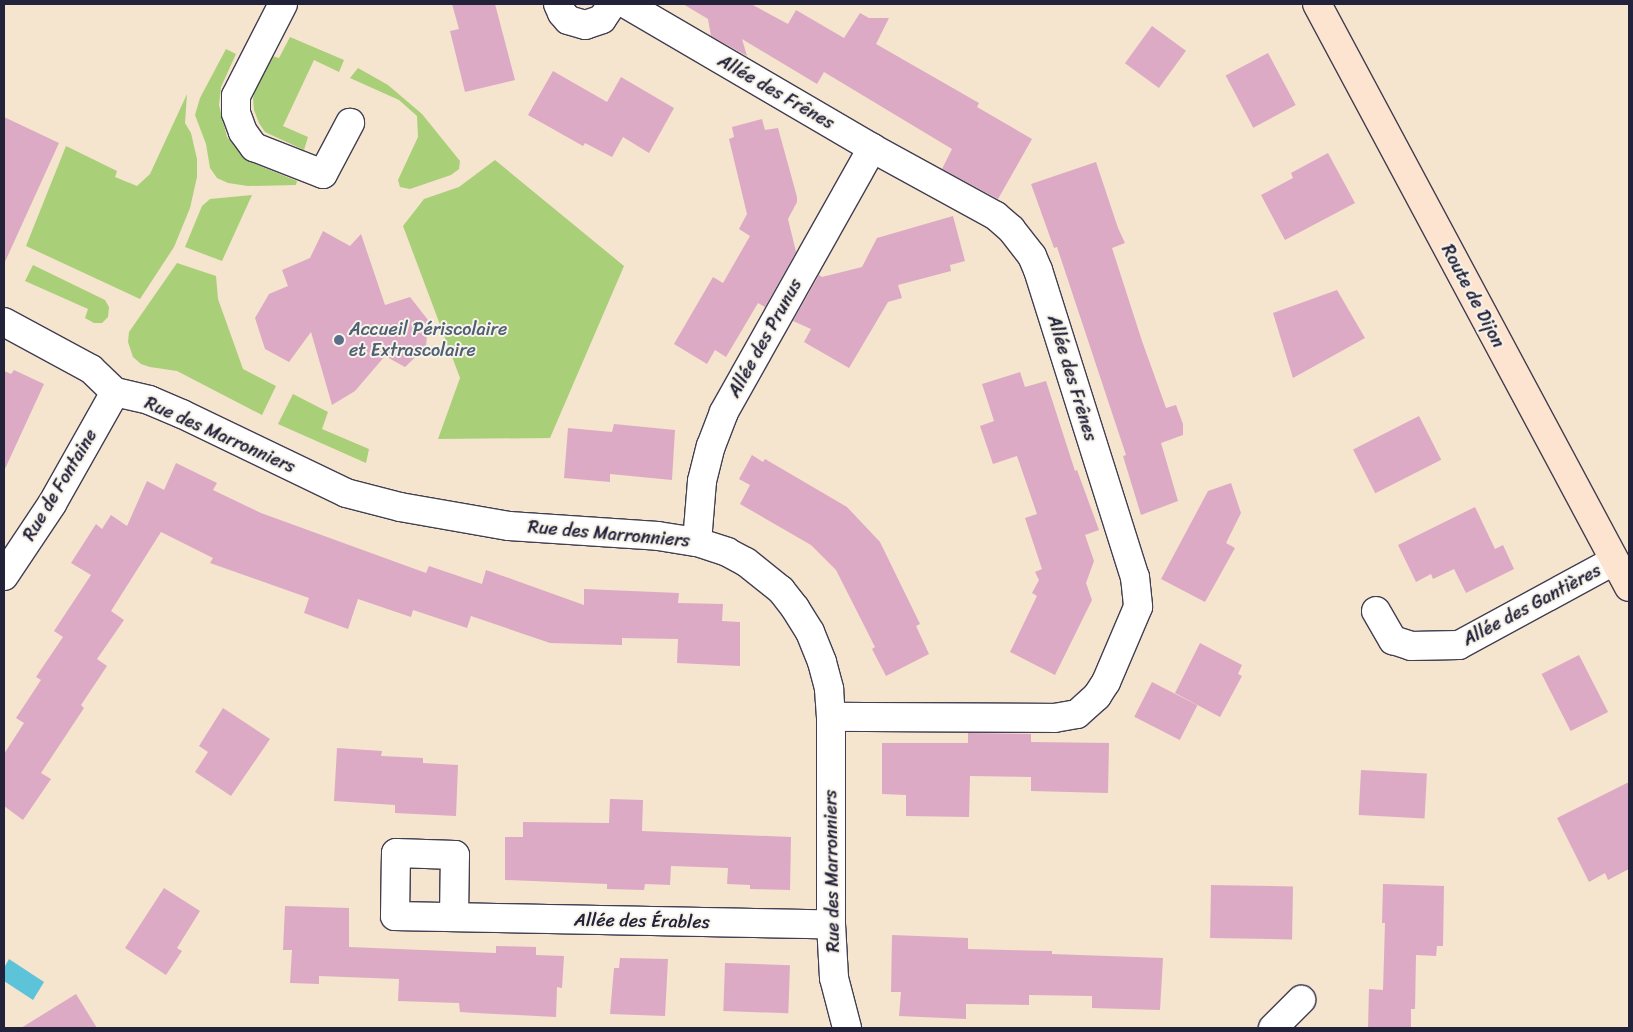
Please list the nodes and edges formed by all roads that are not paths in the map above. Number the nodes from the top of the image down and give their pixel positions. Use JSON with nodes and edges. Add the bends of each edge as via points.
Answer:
{"nodes":[{"id":1,"x":283,"y":4,"type":"edge"},
{"id":2,"x":558,"y":4,"type":"edge"},
{"id":3,"x":612,"y":4,"type":"edge"},
{"id":4,"x":626,"y":4,"type":"edge"},
{"id":5,"x":1317,"y":4,"type":"edge"},
{"id":6,"x":350,"y":123,"type":"dead end"},
{"id":7,"x":872,"y":148,"type":"junction"},
{"id":8,"x":4,"y":322,"type":"edge"},
{"id":9,"x":115,"y":392,"type":"junction"},
{"id":10,"x":697,"y":542,"type":"junction"},
{"id":11,"x":1614,"y":561,"type":"junction"},
{"id":12,"x":4,"y":576,"type":"edge"},
{"id":13,"x":1629,"y":588,"type":"edge"},
{"id":14,"x":1376,"y":611,"type":"dead end"},
{"id":15,"x":831,"y":717,"type":"junction"},
{"id":16,"x":454,"y":917,"type":"dead end"},
{"id":17,"x":831,"y":924,"type":"junction"},
{"id":18,"x":1301,"y":1000,"type":"dead end"},
{"id":19,"x":847,"y":1028,"type":"edge"},
{"id":20,"x":1273,"y":1028,"type":"edge"}],
"edges":[{"from":1,"to":6,"type":"street","via":[[236,96],[236,114],[243,132],[254,147],[324,174]]},
{"from":2,"to":3,"type":"street","via":[[568,20],[585,25],[602,19]]},
{"from":4,"to":7,"type":"street","name":"Allée des Frênes"},
{"from":5,"to":11,"type":"main road","name":"Route de Dijon"},
{"from":7,"to":10,"type":"street","name":"Allée des Prunus","via":[[724,412],[702,482]]},
{"from":7,"to":15,"type":"street","name":"Allée des Frênes","via":[[996,216],[1012,229],[1032,256],[1135,577],[1138,607],[1106,682],[1097,696],[1077,714],[1054,718]]},
{"from":8,"to":9,"type":"street","via":[[91,368]]},
{"from":9,"to":10,"type":"street","name":"Rue des Marronniers","via":[[148,400],[182,414],[346,493],[400,507],[509,526],[658,536]]},
{"from":9,"to":12,"type":"street","name":"Rue de Fontaine","via":[[52,504]]},
{"from":10,"to":15,"type":"street","name":"Rue des Marronniers","via":[[746,562],[780,590],[795,608],[810,632],[822,662],[829,689]]},
{"from":11,"to":13,"type":"main road","name":"Route de Dijon"},
{"from":11,"to":14,"type":"street","name":"Allée des Gantières","via":[[1460,645],[1411,646],[1394,640]]},
{"from":15,"to":17,"type":"street","name":"Rue des Marronniers"},
{"from":16,"to":17,"type":"street","name":"Allée des Érables"},
{"from":17,"to":19,"type":"street","name":"Rue des Marronniers","via":[[834,978]]},
{"from":18,"to":20,"type":"street"}]}
